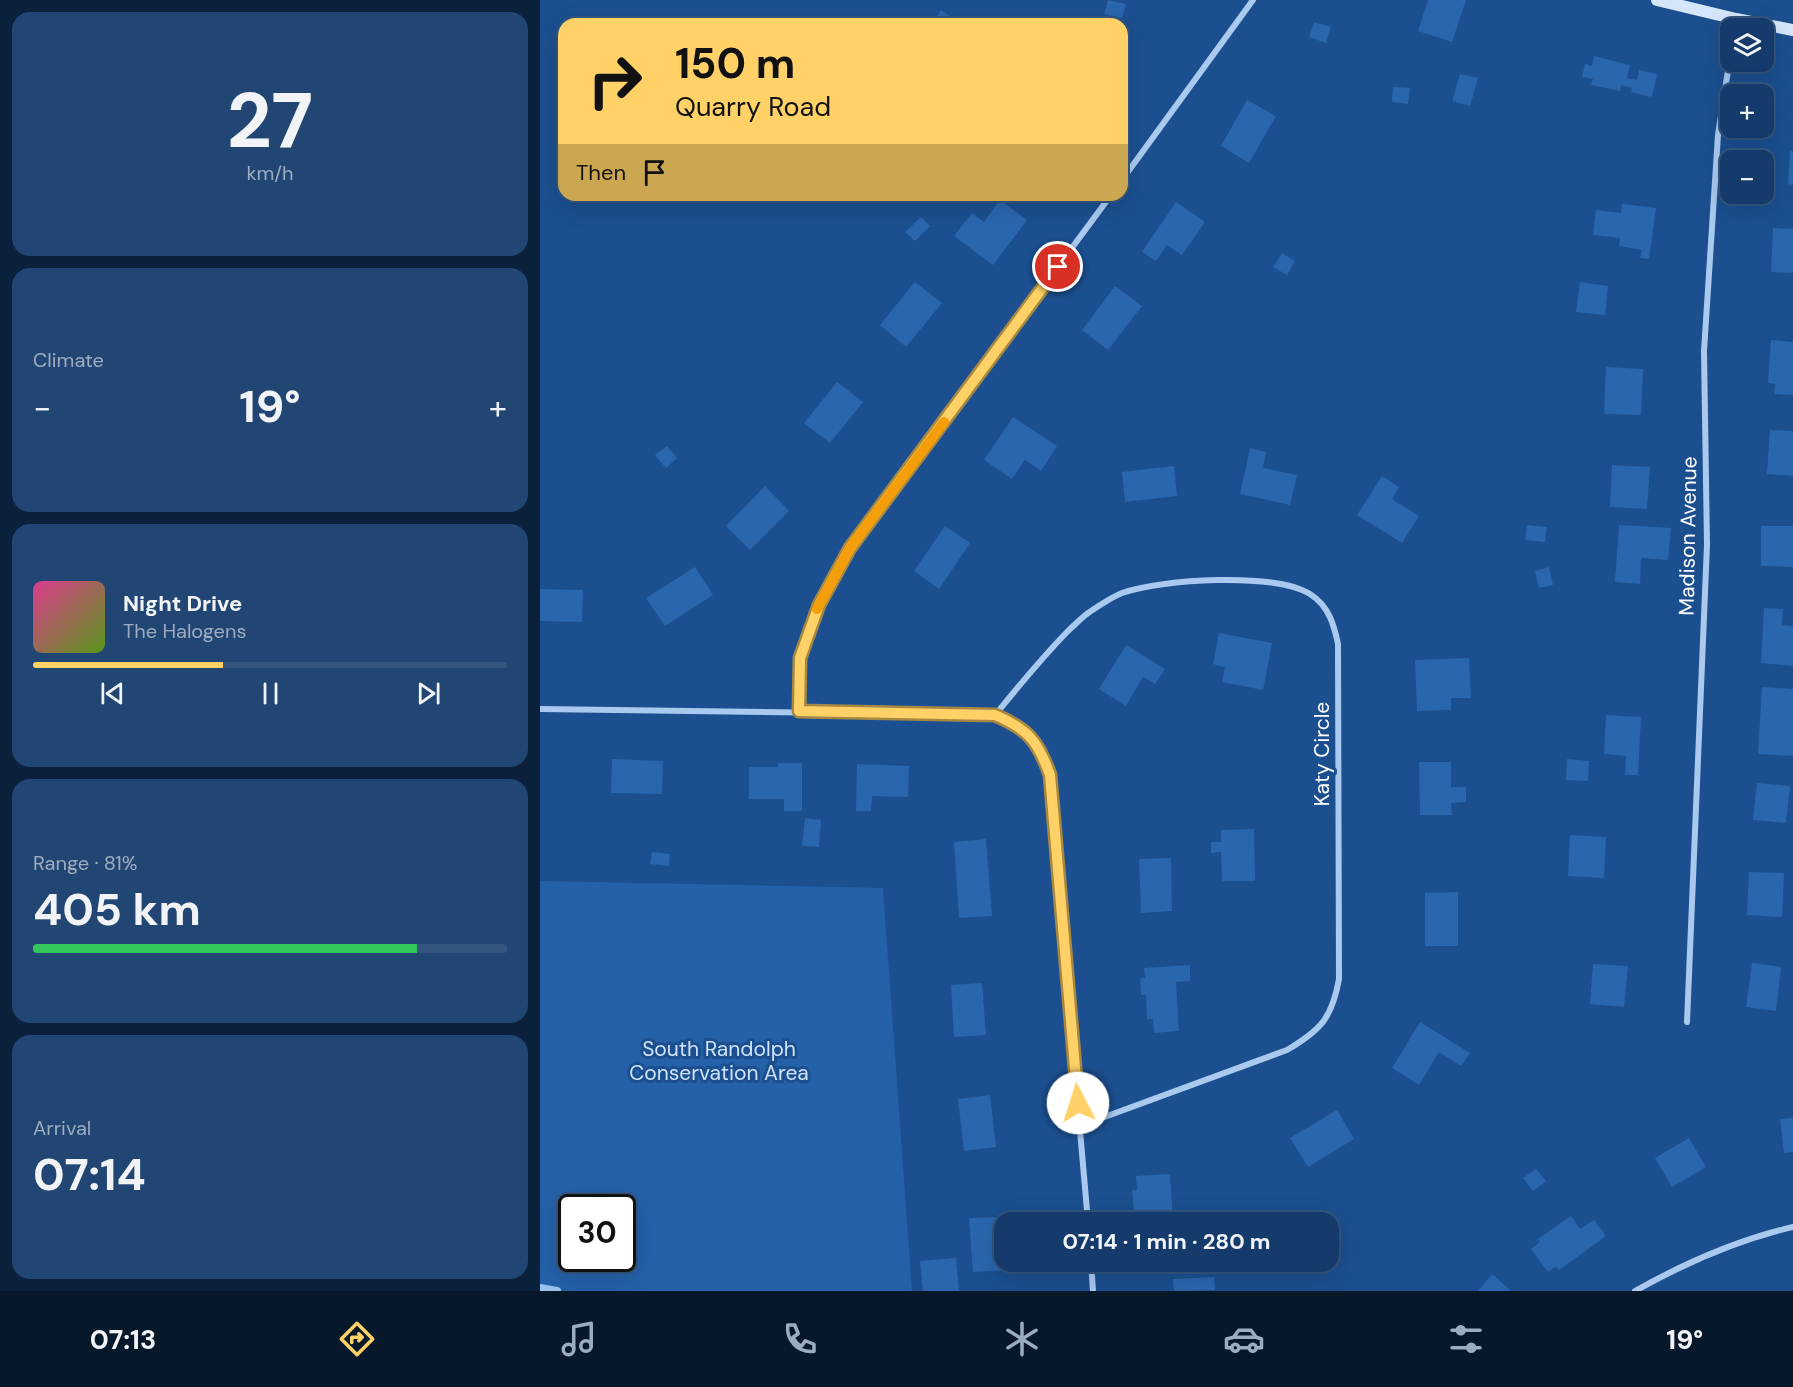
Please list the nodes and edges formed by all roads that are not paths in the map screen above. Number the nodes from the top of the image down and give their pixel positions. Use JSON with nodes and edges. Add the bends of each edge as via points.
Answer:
{"nodes":[{"id":1,"x":1253,"y":0,"type":"edge"},
{"id":2,"x":1657,"y":0,"type":"edge"},
{"id":3,"x":1720,"y":19,"type":"edge"},
{"id":4,"x":1774,"y":28,"type":"edge"},
{"id":5,"x":1793,"y":30,"type":"edge"},
{"id":6,"x":1728,"y":72,"type":"edge"},
{"id":7,"x":1128,"y":172,"type":"edge"},
{"id":8,"x":1107,"y":201,"type":"edge"},
{"id":9,"x":540,"y":709,"type":"edge"},
{"id":10,"x":799,"y":711,"type":"junction"},
{"id":11,"x":995,"y":715,"type":"junction"},
{"id":12,"x":1687,"y":1022,"type":"dead end"},
{"id":13,"x":1080,"y":1126,"type":"junction"},
{"id":14,"x":1087,"y":1212,"type":"edge"},
{"id":15,"x":1793,"y":1227,"type":"edge"},
{"id":16,"x":1092,"y":1272,"type":"edge"},
{"id":17,"x":1093,"y":1291,"type":"edge"},
{"id":18,"x":1635,"y":1291,"type":"edge"}],
"edges":[{"from":1,"to":7,"type":"street"},
{"from":2,"to":3,"type":"main road"},
{"from":4,"to":5,"type":"main road"},
{"from":6,"to":12,"type":"street","name":"Madison Avenue","via":[[1718,135],[1704,351],[1707,545]]},
{"from":8,"to":10,"type":"street","via":[[850,548],[819,605],[800,658]]},
{"from":9,"to":10,"type":"street"},
{"from":10,"to":11,"type":"street"},
{"from":11,"to":13,"type":"street","via":[[1015,723],[1031,736],[1050,775]]},
{"from":11,"to":13,"type":"street","name":"Katy Circle","via":[[1058,641],[1089,612],[1122,593],[1174,582],[1257,580],[1288,584],[1311,594],[1327,609],[1335,626],[1339,967],[1335,1002],[1323,1022],[1287,1050]]},
{"from":13,"to":14,"type":"street"},
{"from":15,"to":18,"type":"street","via":[[1731,1245]]},
{"from":16,"to":17,"type":"street"}]}
